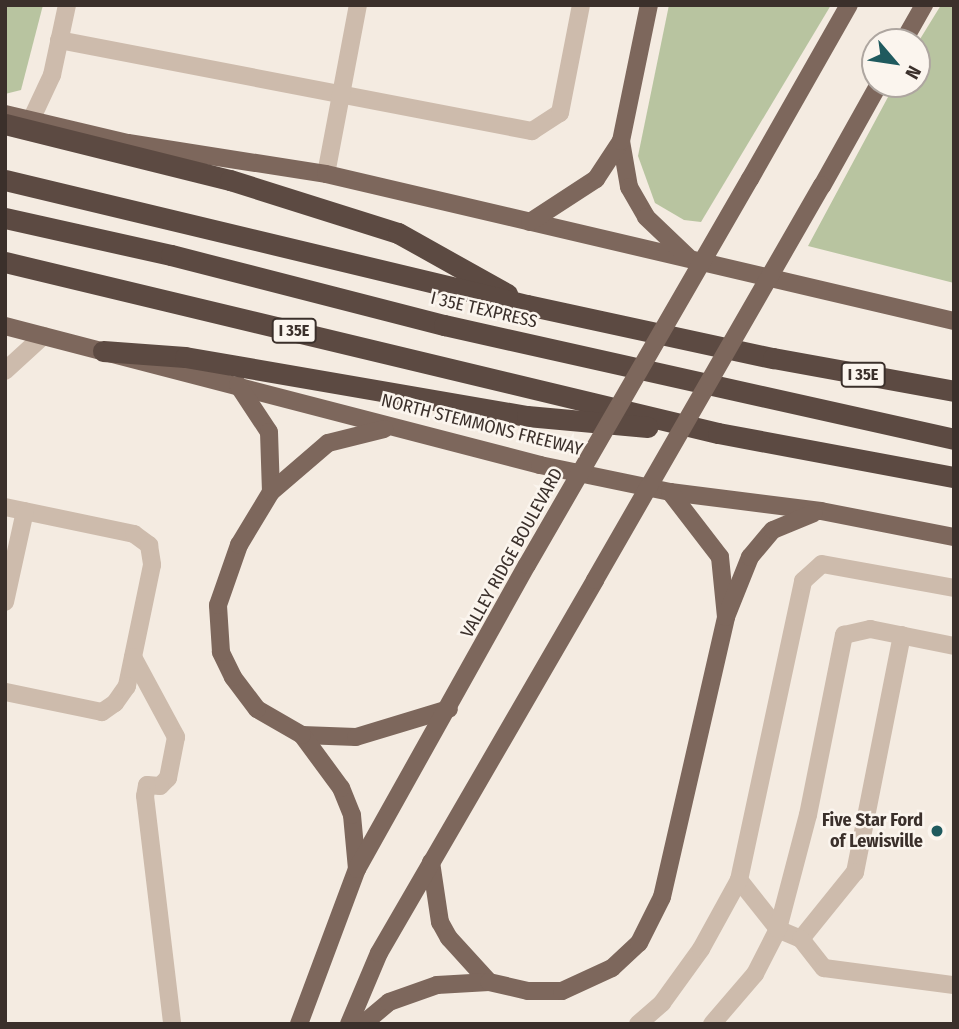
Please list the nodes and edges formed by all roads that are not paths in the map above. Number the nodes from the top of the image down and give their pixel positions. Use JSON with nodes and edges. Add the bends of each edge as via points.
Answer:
{"nodes":[{"id":1,"x":67,"y":5,"type":"edge"},
{"id":2,"x":358,"y":5,"type":"edge"},
{"id":3,"x":581,"y":5,"type":"edge"},
{"id":4,"x":649,"y":5,"type":"edge"},
{"id":5,"x":849,"y":5,"type":"edge"},
{"id":6,"x":924,"y":5,"type":"edge"},
{"id":7,"x":911,"y":28,"type":"edge"},
{"id":8,"x":59,"y":40,"type":"junction"},
{"id":9,"x":338,"y":93,"type":"junction"},
{"id":10,"x":871,"y":98,"type":"edge"},
{"id":11,"x":5,"y":114,"type":"edge"},
{"id":12,"x":31,"y":120,"type":"junction"},
{"id":13,"x":5,"y":124,"type":"edge"},
{"id":14,"x":621,"y":141,"type":"junction"},
{"id":15,"x":326,"y":174,"type":"junction"},
{"id":16,"x":5,"y":180,"type":"edge"},
{"id":17,"x":5,"y":218,"type":"edge"},
{"id":18,"x":530,"y":222,"type":"junction"},
{"id":19,"x":691,"y":260,"type":"junction"},
{"id":20,"x":5,"y":262,"type":"edge"},
{"id":21,"x":527,"y":305,"type":"junction"},
{"id":22,"x":954,"y":321,"type":"edge"},
{"id":23,"x":5,"y":326,"type":"edge"},
{"id":24,"x":43,"y":335,"type":"junction"},
{"id":25,"x":103,"y":351,"type":"junction"},
{"id":26,"x":5,"y":371,"type":"edge"},
{"id":27,"x":238,"y":385,"type":"junction"},
{"id":28,"x":954,"y":391,"type":"edge"},
{"id":29,"x":394,"y":428,"type":"junction"},
{"id":30,"x":718,"y":433,"type":"junction"},
{"id":31,"x":954,"y":439,"type":"edge"},
{"id":32,"x":954,"y":477,"type":"edge"},
{"id":33,"x":271,"y":492,"type":"junction"},
{"id":34,"x":670,"y":492,"type":"junction"},
{"id":35,"x":5,"y":507,"type":"edge"},
{"id":36,"x":25,"y":511,"type":"junction"},
{"id":37,"x":821,"y":511,"type":"junction"},
{"id":38,"x":954,"y":537,"type":"edge"},
{"id":39,"x":953,"y":582,"type":"edge"},
{"id":40,"x":5,"y":602,"type":"edge"},
{"id":41,"x":726,"y":617,"type":"junction"},
{"id":42,"x":902,"y":635,"type":"junction"},
{"id":43,"x":954,"y":646,"type":"edge"},
{"id":44,"x":133,"y":657,"type":"junction"},
{"id":45,"x":5,"y":692,"type":"edge"},
{"id":46,"x":449,"y":709,"type":"junction"},
{"id":47,"x":302,"y":735,"type":"junction"},
{"id":48,"x":431,"y":862,"type":"junction"},
{"id":49,"x":357,"y":869,"type":"junction"},
{"id":50,"x":739,"y":880,"type":"junction"},
{"id":51,"x":778,"y":929,"type":"junction"},
{"id":52,"x":801,"y":939,"type":"junction"},
{"id":53,"x":489,"y":982,"type":"junction"},
{"id":54,"x":954,"y":985,"type":"edge"},
{"id":55,"x":172,"y":1024,"type":"edge"},
{"id":56,"x":299,"y":1024,"type":"edge"},
{"id":57,"x":349,"y":1024,"type":"edge"},
{"id":58,"x":362,"y":1024,"type":"edge"},
{"id":59,"x":638,"y":1024,"type":"edge"},
{"id":60,"x":712,"y":1024,"type":"edge"}],
"edges":[{"from":1,"to":8,"type":"street"},
{"from":2,"to":9,"type":"street"},
{"from":3,"to":9,"type":"street","via":[[560,113],[532,131]]},
{"from":4,"to":14,"type":"main road"},
{"from":5,"to":46,"type":"main road","name":"VALLEY RIDGE BOULEVARD","bridge":true},
{"from":6,"to":7,"type":"main road"},
{"from":8,"to":9,"type":"street"},
{"from":8,"to":12,"type":"street","via":[[52,75]]},
{"from":9,"to":15,"type":"street"},
{"from":10,"to":48,"type":"main road","bridge":true},
{"from":11,"to":12,"type":"main road"},
{"from":12,"to":15,"type":"main road","via":[[128,143]]},
{"from":13,"to":21,"type":"highway","via":[[230,180],[398,233]]},
{"from":14,"to":18,"type":"main road","via":[[596,178],[568,201]]},
{"from":14,"to":19,"type":"main road","via":[[629,187],[646,217]]},
{"from":15,"to":18,"type":"main road"},
{"from":16,"to":21,"type":"highway","number":"I 35E"},
{"from":17,"to":31,"type":"highway","name":"I 35E TEXPRESS","via":[[471,331]]},
{"from":18,"to":19,"type":"main road"},
{"from":19,"to":22,"type":"main road"},
{"from":20,"to":30,"type":"highway","number":"I 35E"},
{"from":21,"to":28,"type":"highway","number":"I 35E"},
{"from":23,"to":24,"type":"main road","name":"NORTH STEMMONS FREEWAY"},
{"from":24,"to":25,"type":"main road","name":"NORTH STEMMONS FREEWAY"},
{"from":24,"to":26,"type":"street"},
{"from":25,"to":27,"type":"main road","name":"NORTH STEMMONS FREEWAY"},
{"from":25,"to":30,"type":"highway","via":[[185,357],[527,416]]},
{"from":27,"to":29,"type":"main road","name":"NORTH STEMMONS FREEWAY"},
{"from":27,"to":33,"type":"main road","via":[[269,432]]},
{"from":29,"to":33,"type":"main road","via":[[328,443]]},
{"from":29,"to":34,"type":"main road","name":"NORTH STEMMONS FREEWAY"},
{"from":30,"to":32,"type":"highway","number":"I 35E"},
{"from":33,"to":47,"type":"main road","via":[[233,558],[218,605],[217,628],[233,677],[257,709]]},
{"from":34,"to":37,"type":"main road","name":"NORTH STEMMONS FREEWAY"},
{"from":34,"to":41,"type":"main road","via":[[720,557]]},
{"from":35,"to":36,"type":"street"},
{"from":36,"to":40,"type":"street"},
{"from":36,"to":44,"type":"street","via":[[134,534],[149,545],[152,565]]},
{"from":37,"to":38,"type":"main road","name":"NORTH STEMMONS FREEWAY"},
{"from":37,"to":41,"type":"main road","via":[[788,522],[759,544]]},
{"from":39,"to":50,"type":"street","via":[[822,564],[803,581]]},
{"from":41,"to":53,"type":"main road","via":[[662,897],[639,943],[612,968],[562,991],[528,991]]},
{"from":42,"to":43,"type":"street"},
{"from":42,"to":51,"type":"street","via":[[870,629],[844,635],[808,815]]},
{"from":42,"to":52,"type":"street","via":[[855,872]]},
{"from":44,"to":45,"type":"street","via":[[127,686],[116,703],[102,712]]},
{"from":44,"to":55,"type":"street","via":[[176,737],[168,778],[160,786],[147,785],[145,796]]},
{"from":46,"to":47,"type":"main road","via":[[356,737]]},
{"from":46,"to":49,"type":"main road","name":"VALLEY RIDGE BOULEVARD"},
{"from":47,"to":49,"type":"main road","via":[[341,789],[352,815]]},
{"from":48,"to":53,"type":"main road","via":[[440,922]]},
{"from":48,"to":57,"type":"main road","via":[[379,953]]},
{"from":49,"to":56,"type":"main road","name":"VALLEY RIDGE BOULEVARD"},
{"from":50,"to":51,"type":"street"},
{"from":50,"to":59,"type":"street","via":[[701,949],[662,1003]]},
{"from":51,"to":52,"type":"street"},
{"from":51,"to":60,"type":"street","via":[[755,974]]},
{"from":52,"to":54,"type":"street","via":[[824,968]]},
{"from":53,"to":58,"type":"main road","via":[[438,985],[407,994]]}]}
